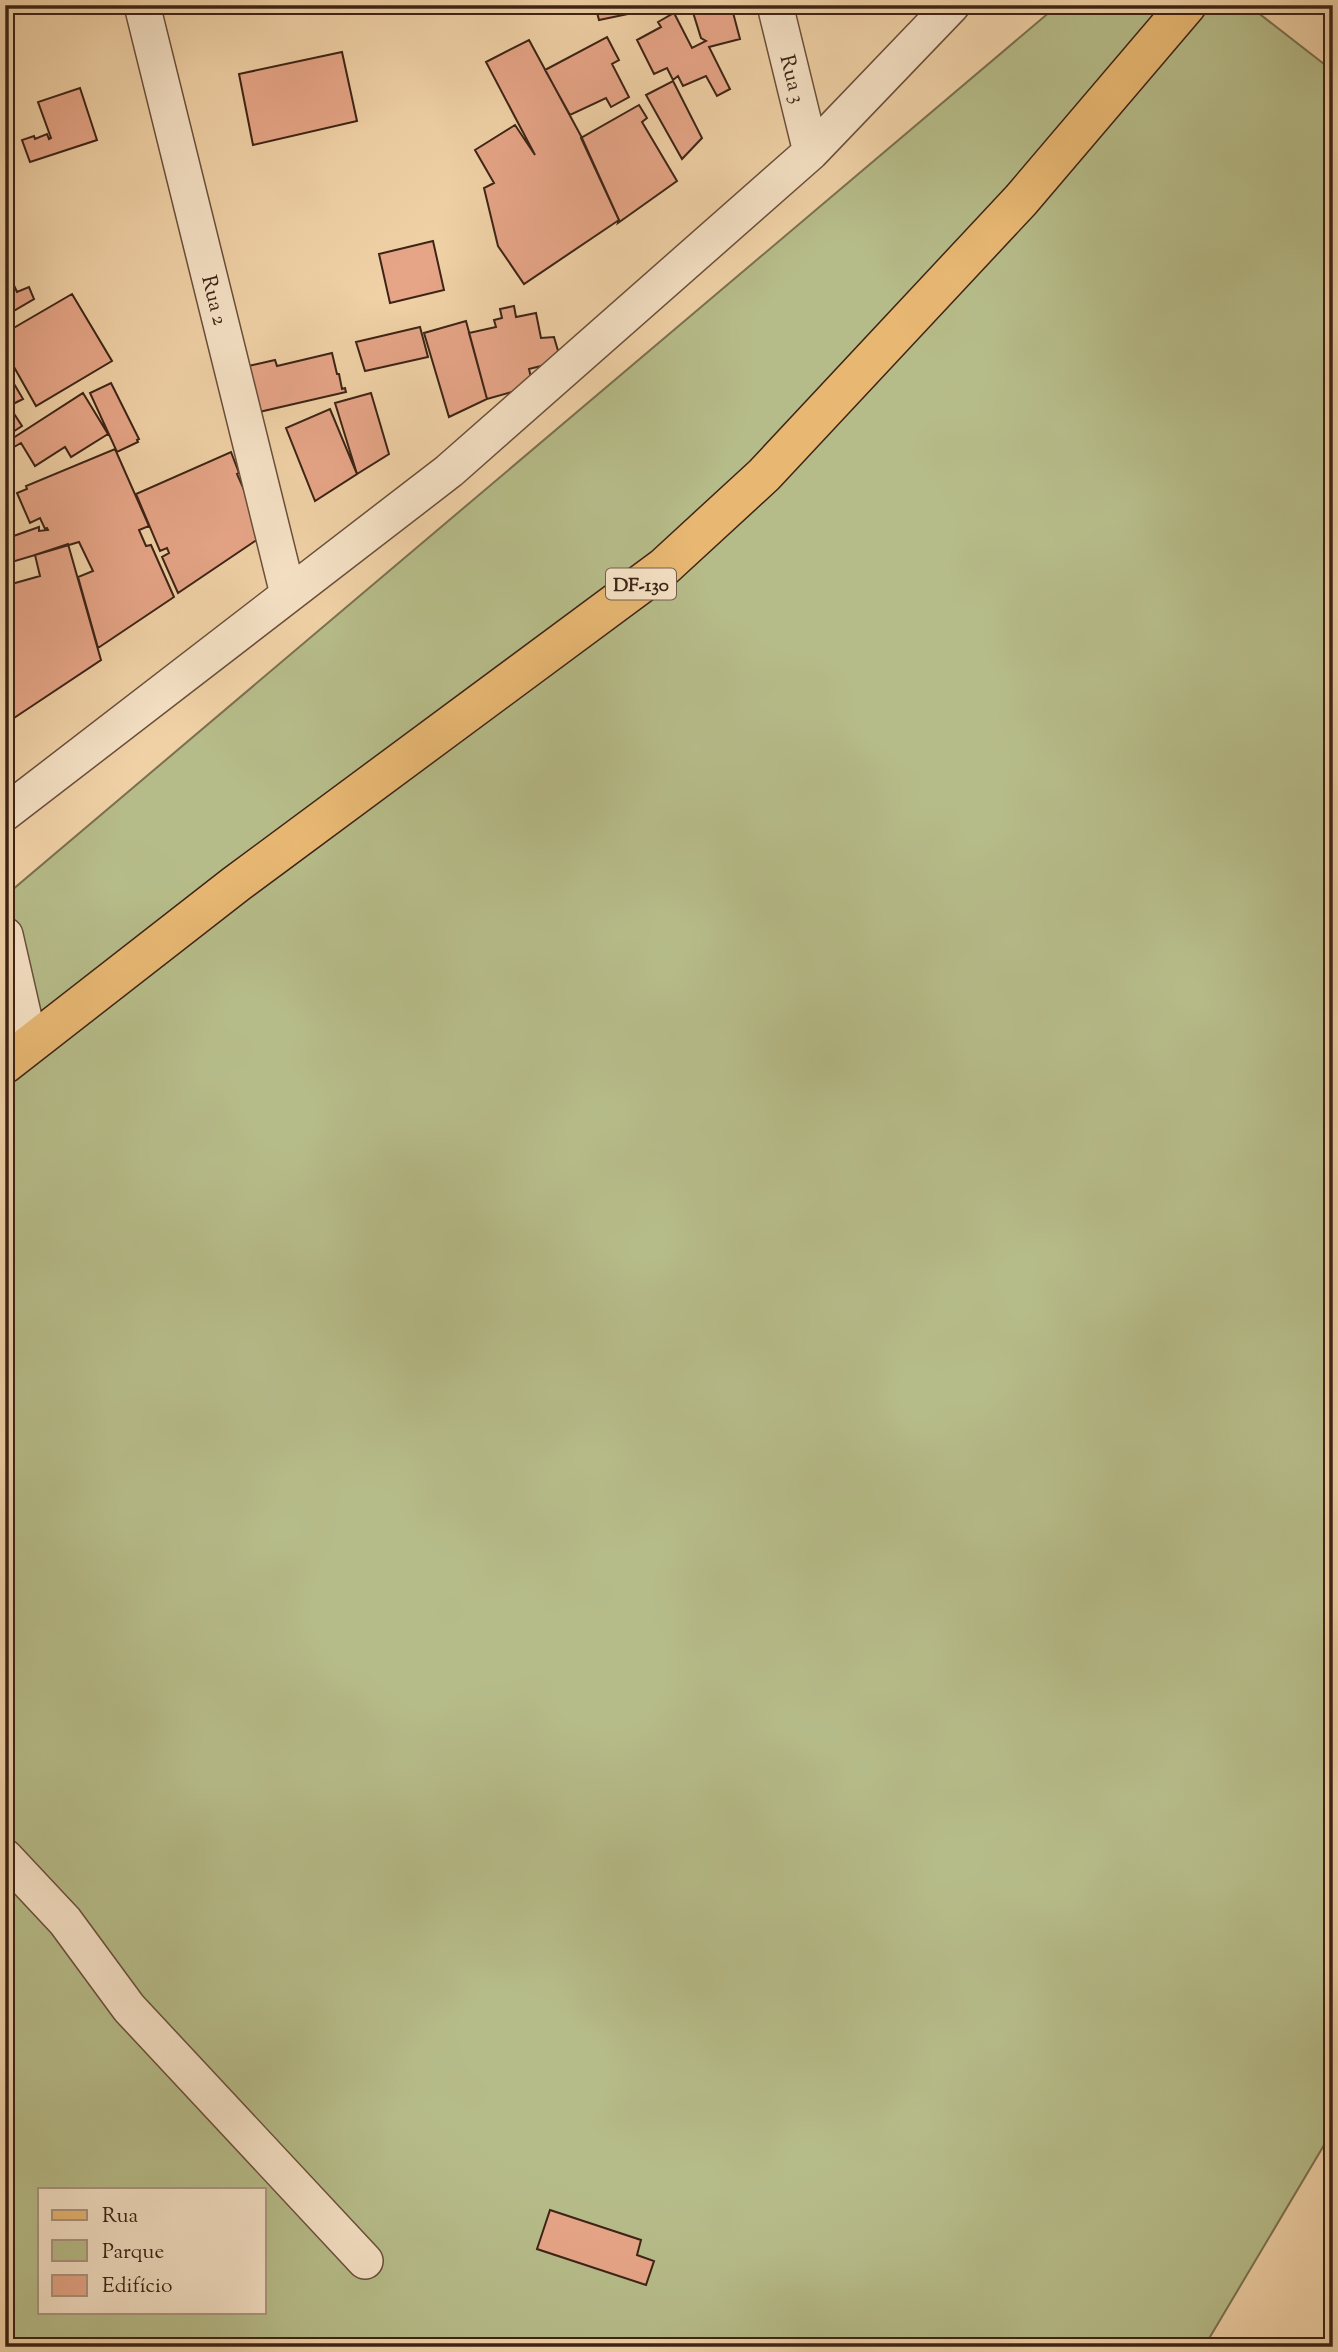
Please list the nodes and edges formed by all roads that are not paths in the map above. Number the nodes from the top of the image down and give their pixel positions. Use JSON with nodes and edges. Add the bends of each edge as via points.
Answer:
{"nodes":[{"id":1,"x":142,"y":5,"type":"edge"},
{"id":2,"x":775,"y":5,"type":"edge"},
{"id":3,"x":952,"y":5,"type":"edge"},
{"id":4,"x":1187,"y":5,"type":"edge"},
{"id":5,"x":811,"y":152,"type":"junction"},
{"id":6,"x":288,"y":594,"type":"junction"},
{"id":7,"x":5,"y":813,"type":"edge"},
{"id":8,"x":5,"y":936,"type":"edge"},
{"id":9,"x":18,"y":1054,"type":"edge"},
{"id":10,"x":5,"y":1857,"type":"edge"},
{"id":11,"x":365,"y":2261,"type":"dead end"}],
"edges":[{"from":1,"to":6,"type":"street","name":"Rua 2"},
{"from":2,"to":5,"type":"street","name":"Rua 3"},
{"from":3,"to":5,"type":"street"},
{"from":4,"to":9,"type":"main road","number":"DF-130","via":[[1021,200],[764,475],[664,568],[236,884]]},
{"from":5,"to":6,"type":"street","via":[[449,471]]},
{"from":6,"to":7,"type":"street"},
{"from":8,"to":9,"type":"street"},
{"from":10,"to":11,"type":"street","via":[[65,1921],[129,2008]]}]}
